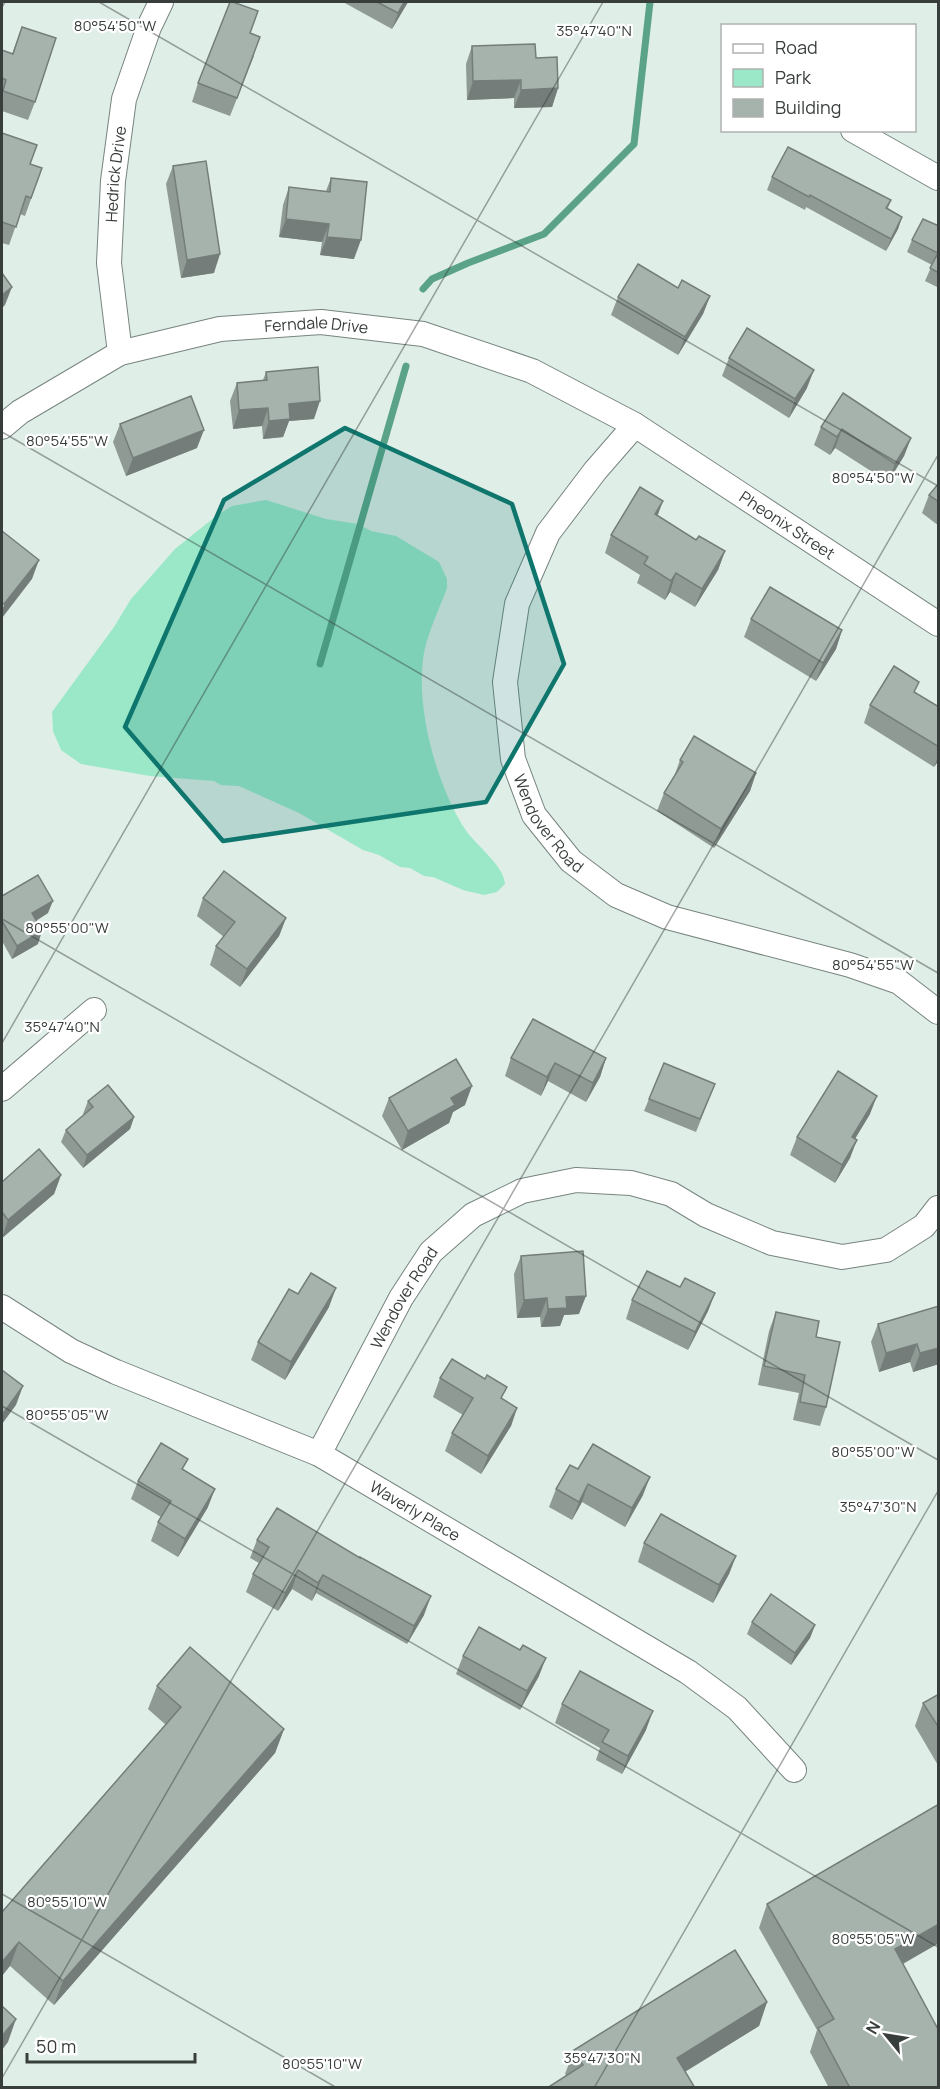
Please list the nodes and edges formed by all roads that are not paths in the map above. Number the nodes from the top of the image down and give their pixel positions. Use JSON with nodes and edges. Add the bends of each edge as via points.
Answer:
{"nodes":[{"id":1,"x":161,"y":2,"type":"edge"},
{"id":2,"x":857,"y":132,"type":"edge"},
{"id":3,"x":939,"y":178,"type":"edge"},
{"id":4,"x":120,"y":353,"type":"junction"},
{"id":5,"x":635,"y":425,"type":"junction"},
{"id":6,"x":2,"y":427,"type":"edge"},
{"id":7,"x":939,"y":624,"type":"edge"},
{"id":8,"x":94,"y":1010,"type":"dead end"},
{"id":9,"x":939,"y":1012,"type":"edge"},
{"id":10,"x":2,"y":1089,"type":"edge"},
{"id":11,"x":939,"y":1208,"type":"edge"},
{"id":12,"x":2,"y":1307,"type":"edge"},
{"id":13,"x":319,"y":1454,"type":"junction"},
{"id":14,"x":794,"y":1770,"type":"dead end"}],
"edges":[{"from":1,"to":4,"type":"street","name":"Hedrick Drive","via":[[124,99],[113,180],[109,263]]},
{"from":2,"to":3,"type":"street"},
{"from":4,"to":5,"type":"street","name":"Ferndale Drive","via":[[220,329],[321,322],[423,334],[532,371]]},
{"from":4,"to":6,"type":"street","name":"Ferndale Drive","via":[[20,412]]},
{"from":5,"to":7,"type":"street","name":"Pheonix Street"},
{"from":5,"to":9,"type":"street","name":"Wendover Road","via":[[548,533],[517,604],[505,682],[513,759],[534,815],[571,861],[616,895],[667,917],[850,965],[899,982]]},
{"from":8,"to":10,"type":"street"},
{"from":11,"to":13,"type":"street","name":"Wendover Road","via":[[924,1226],[886,1250],[842,1257],[772,1244],[706,1215],[671,1194],[631,1183],[576,1180],[522,1191],[473,1215],[431,1252],[400,1298]]},
{"from":12,"to":13,"type":"street","name":"Waverly Place","via":[[98,1364]]},
{"from":13,"to":14,"type":"street","name":"Waverly Place","via":[[688,1672],[737,1708]]}]}
